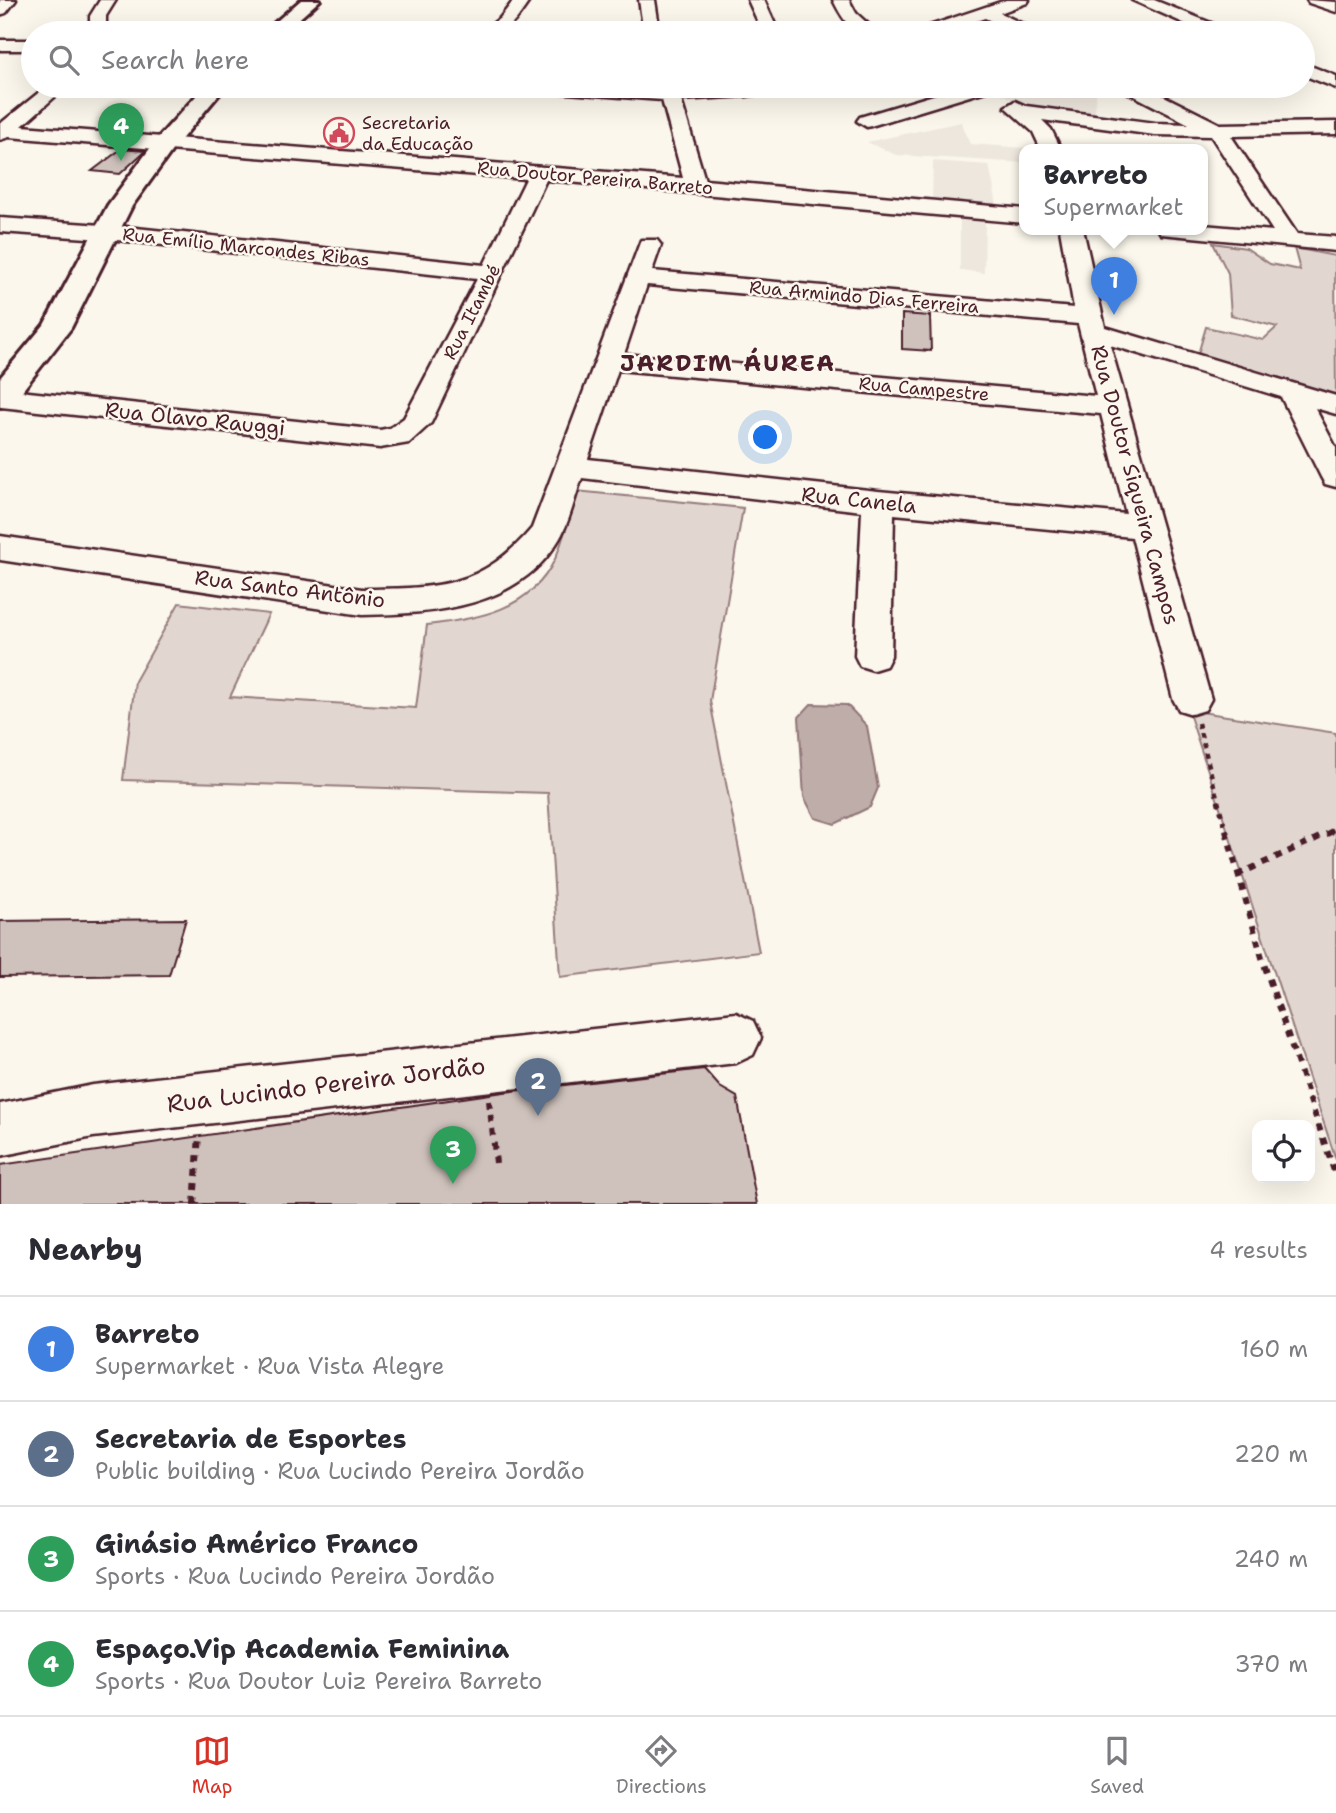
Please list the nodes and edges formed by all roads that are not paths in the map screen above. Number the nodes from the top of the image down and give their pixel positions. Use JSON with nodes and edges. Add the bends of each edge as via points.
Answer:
{"nodes":[{"id":1,"x":8,"y":0,"type":"edge"},
{"id":2,"x":108,"y":0,"type":"edge"},
{"id":3,"x":311,"y":0,"type":"edge"},
{"id":4,"x":522,"y":0,"type":"edge"},
{"id":5,"x":647,"y":0,"type":"edge"},
{"id":6,"x":756,"y":0,"type":"edge"},
{"id":7,"x":841,"y":0,"type":"edge"},
{"id":8,"x":1021,"y":0,"type":"edge"},
{"id":9,"x":1140,"y":0,"type":"edge"},
{"id":10,"x":1315,"y":0,"type":"edge"},
{"id":11,"x":1336,"y":7,"type":"edge"},
{"id":12,"x":0,"y":10,"type":"edge"},
{"id":13,"x":986,"y":12,"type":"junction"},
{"id":14,"x":97,"y":21,"type":"edge"},
{"id":15,"x":286,"y":21,"type":"edge"},
{"id":16,"x":506,"y":21,"type":"edge"},
{"id":17,"x":650,"y":21,"type":"edge"},
{"id":18,"x":766,"y":21,"type":"edge"},
{"id":19,"x":855,"y":21,"type":"edge"},
{"id":20,"x":960,"y":21,"type":"edge"},
{"id":21,"x":1004,"y":21,"type":"edge"},
{"id":22,"x":1191,"y":21,"type":"edge"},
{"id":23,"x":0,"y":45,"type":"edge"},
{"id":24,"x":21,"y":45,"type":"edge"},
{"id":25,"x":1315,"y":73,"type":"edge"},
{"id":26,"x":1336,"y":83,"type":"edge"},
{"id":27,"x":43,"y":98,"type":"edge"},
{"id":28,"x":205,"y":98,"type":"edge"},
{"id":29,"x":670,"y":98,"type":"edge"},
{"id":30,"x":962,"y":98,"type":"edge"},
{"id":31,"x":998,"y":98,"type":"edge"},
{"id":32,"x":1154,"y":98,"type":"edge"},
{"id":33,"x":1024,"y":112,"type":"junction"},
{"id":34,"x":867,"y":121,"type":"dead end"},
{"id":35,"x":1336,"y":128,"type":"edge"},
{"id":36,"x":1217,"y":130,"type":"junction"},
{"id":37,"x":2,"y":132,"type":"edge"},
{"id":38,"x":164,"y":144,"type":"junction"},
{"id":39,"x":1048,"y":144,"type":"edge"},
{"id":40,"x":539,"y":173,"type":"junction"},
{"id":41,"x":696,"y":186,"type":"junction"},
{"id":42,"x":1019,"y":215,"type":"edge"},
{"id":43,"x":0,"y":225,"type":"edge"},
{"id":44,"x":105,"y":232,"type":"junction"},
{"id":45,"x":1208,"y":233,"type":"edge"},
{"id":46,"x":1072,"y":235,"type":"edge"},
{"id":47,"x":1290,"y":240,"type":"junction"},
{"id":48,"x":1336,"y":244,"type":"edge"},
{"id":49,"x":649,"y":245,"type":"dead end"},
{"id":50,"x":492,"y":274,"type":"junction"},
{"id":51,"x":638,"y":277,"type":"junction"},
{"id":52,"x":1091,"y":324,"type":"junction"},
{"id":53,"x":608,"y":361,"type":"junction"},
{"id":54,"x":3,"y":391,"type":"edge"},
{"id":55,"x":1292,"y":392,"type":"junction"},
{"id":56,"x":1336,"y":405,"type":"edge"},
{"id":57,"x":1114,"y":406,"type":"junction"},
{"id":58,"x":390,"y":439,"type":"joint"},
{"id":59,"x":571,"y":467,"type":"junction"},
{"id":60,"x":1336,"y":477,"type":"edge"},
{"id":61,"x":878,"y":502,"type":"junction"},
{"id":62,"x":1147,"y":527,"type":"junction"},
{"id":63,"x":0,"y":548,"type":"edge"},
{"id":64,"x":873,"y":656,"type":"dead end"},
{"id":65,"x":1192,"y":699,"type":"road end"},
{"id":66,"x":736,"y":1038,"type":"dead end"},
{"id":67,"x":0,"y":1130,"type":"edge"}],
"edges":[{"from":1,"to":12,"type":"street"},
{"from":2,"to":14,"type":"street"},
{"from":3,"to":15,"type":"main road"},
{"from":4,"to":16,"type":"street"},
{"from":5,"to":17,"type":"street"},
{"from":6,"to":18,"type":"street"},
{"from":7,"to":19,"type":"street"},
{"from":8,"to":13,"type":"street"},
{"from":9,"to":22,"type":"street"},
{"from":10,"to":11,"type":"street"},
{"from":13,"to":20,"type":"street"},
{"from":13,"to":21,"type":"street"},
{"from":23,"to":24,"type":"street"},
{"from":25,"to":26,"type":"street"},
{"from":27,"to":37,"type":"street"},
{"from":28,"to":38,"type":"main road"},
{"from":29,"to":41,"type":"street"},
{"from":30,"to":34,"type":"street"},
{"from":31,"to":33,"type":"street"},
{"from":32,"to":36,"type":"street"},
{"from":33,"to":36,"type":"street","via":[[1126,126]]},
{"from":33,"to":39,"type":"street"},
{"from":35,"to":36,"type":"street"},
{"from":36,"to":47,"type":"street"},
{"from":37,"to":38,"type":"street","name":"Rua Doutor Pereira Barreto"},
{"from":38,"to":40,"type":"street","name":"Rua Doutor Pereira Barreto"},
{"from":38,"to":44,"type":"main road"},
{"from":40,"to":41,"type":"street","name":"Rua Doutor Pereira Barreto"},
{"from":40,"to":50,"type":"street","name":"Rua Itambé"},
{"from":41,"to":42,"type":"street","name":"Rua Doutor Pereira Barreto"},
{"from":43,"to":44,"type":"street","name":"Rua Emílio Marcondes Ribas"},
{"from":44,"to":50,"type":"street","name":"Rua Emílio Marcondes Ribas"},
{"from":44,"to":54,"type":"main road","via":[[57,328]]},
{"from":45,"to":47,"type":"street"},
{"from":46,"to":52,"type":"street","name":"Rua Doutor Siqueira Campos"},
{"from":47,"to":48,"type":"street"},
{"from":49,"to":51,"type":"street","name":"Rua Santo Antônio"},
{"from":50,"to":58,"type":"street","name":"Rua Itambé","via":[[416,423]]},
{"from":51,"to":52,"type":"street","name":"Rua Armindo Dias Ferreira"},
{"from":51,"to":53,"type":"street","name":"Rua Santo Antônio"},
{"from":52,"to":55,"type":"street","name":"Rua Armindo Dias Ferreira"},
{"from":52,"to":57,"type":"street","name":"Rua Doutor Siqueira Campos"},
{"from":53,"to":57,"type":"street","name":"Rua Campestre"},
{"from":53,"to":59,"type":"street","name":"Rua Santo Antônio"},
{"from":54,"to":58,"type":"street","name":"Rua Olavo Rauggi"},
{"from":55,"to":56,"type":"street","name":"Rua Armindo Dias Ferreira"},
{"from":55,"to":60,"type":"street"},
{"from":57,"to":62,"type":"street","name":"Rua Doutor Siqueira Campos"},
{"from":59,"to":61,"type":"street","name":"Rua Canela"},
{"from":59,"to":63,"type":"street","name":"Rua Santo Antônio","via":[[547,532],[531,555],[501,580],[466,594],[417,601],[362,602]]},
{"from":61,"to":62,"type":"street","name":"Rua Canela"},
{"from":61,"to":64,"type":"street"},
{"from":62,"to":65,"type":"street","name":"Rua Doutor Siqueira Campos"},
{"from":66,"to":67,"type":"street","name":"Rua Lucindo Pereira Jordão","via":[[93,1111]]}]}
